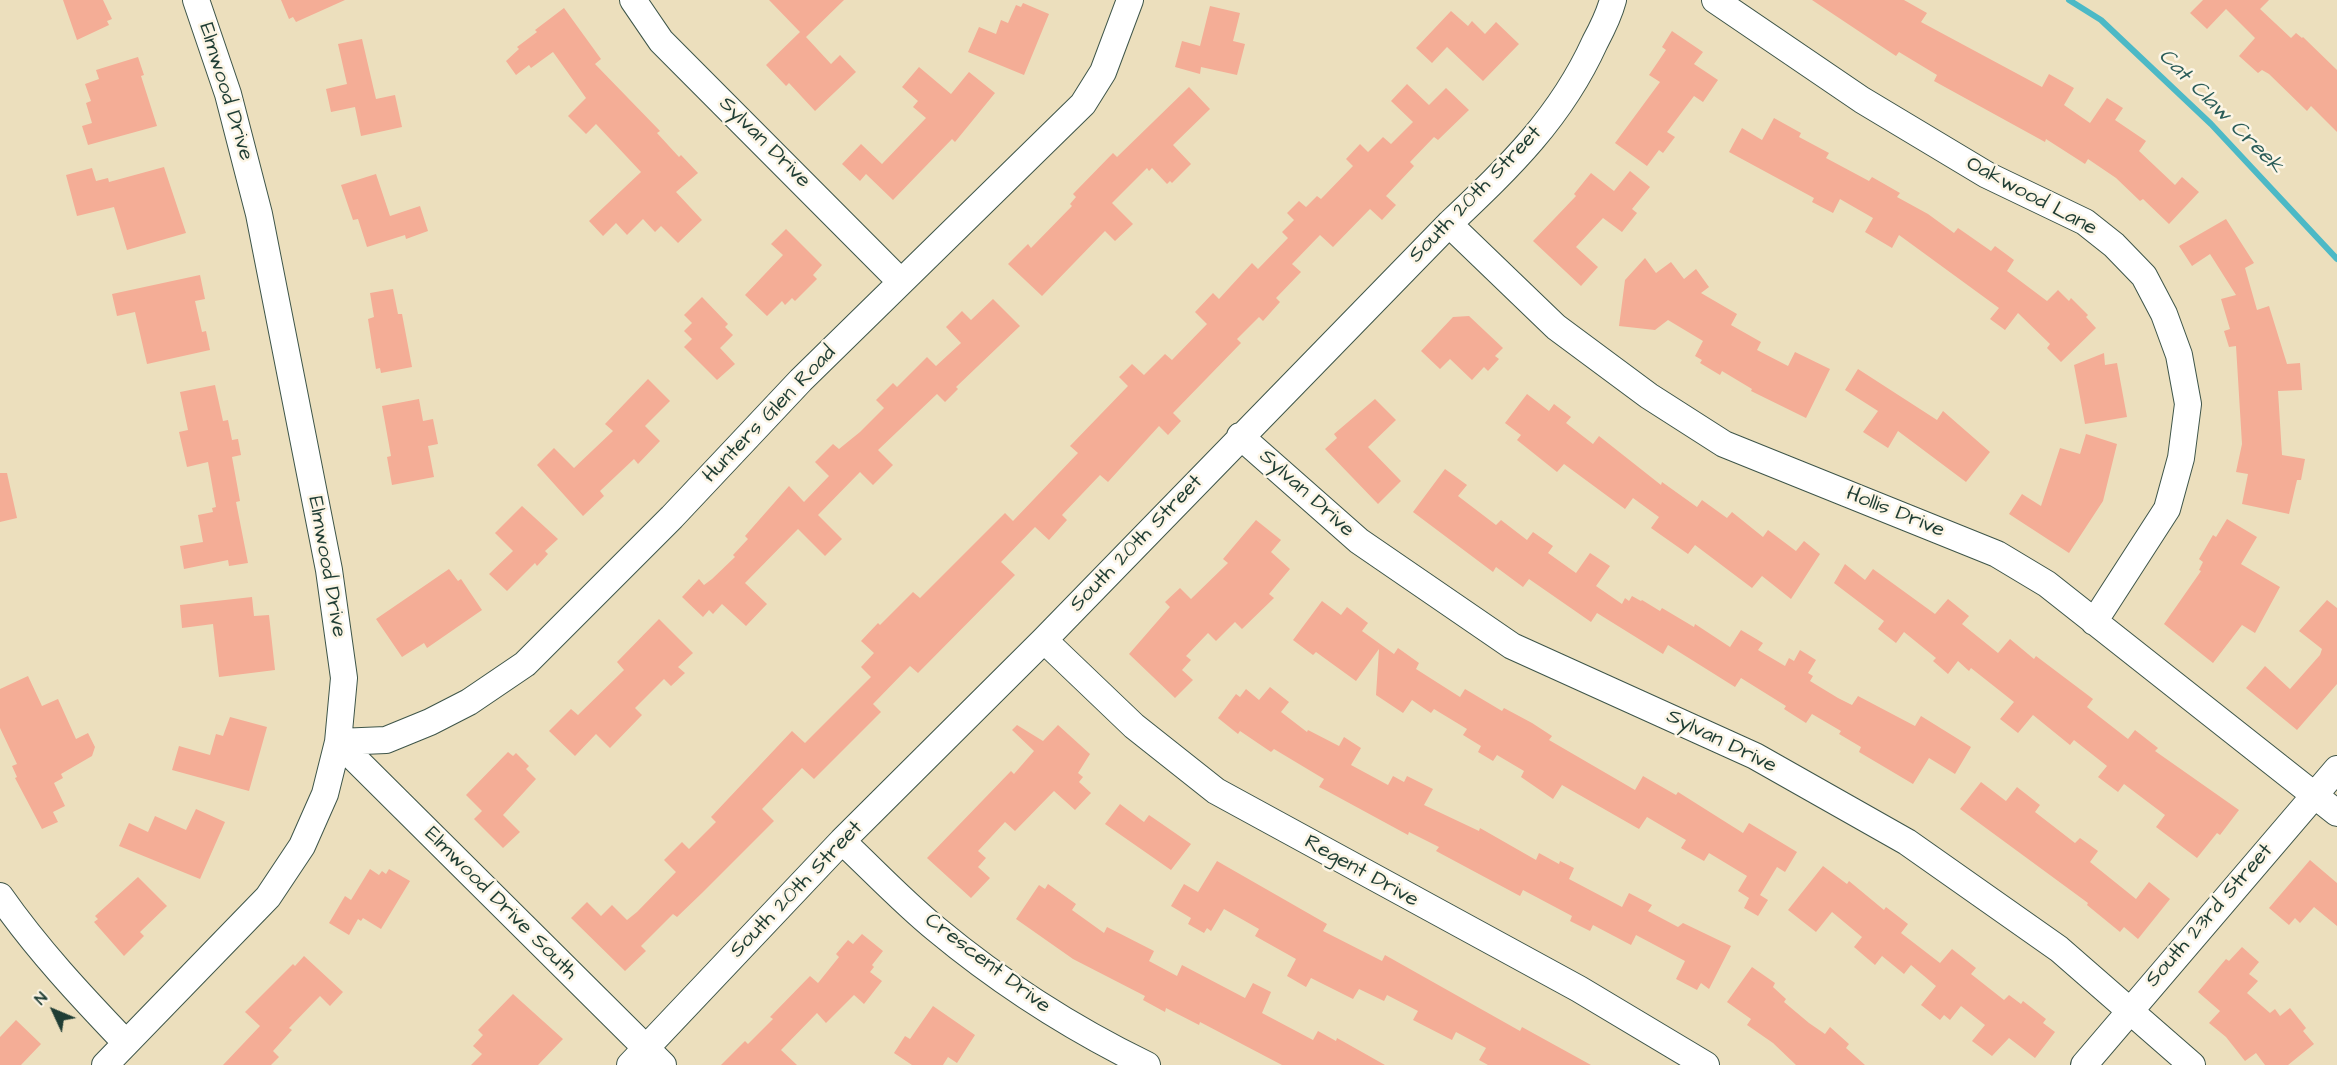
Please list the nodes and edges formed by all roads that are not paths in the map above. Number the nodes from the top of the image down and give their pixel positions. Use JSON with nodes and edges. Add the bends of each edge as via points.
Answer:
{"nodes":[{"id":1,"x":196,"y":0,"type":"edge"},
{"id":2,"x":633,"y":0,"type":"edge"},
{"id":3,"x":1130,"y":0,"type":"edge"},
{"id":4,"x":1613,"y":0,"type":"edge"},
{"id":5,"x":1715,"y":0,"type":"edge"},
{"id":6,"x":1449,"y":224,"type":"junction"},
{"id":7,"x":901,"y":282,"type":"junction"},
{"id":8,"x":1240,"y":436,"type":"junction"},
{"id":9,"x":2094,"y":622,"type":"junction"},
{"id":10,"x":1044,"y":640,"type":"junction"},
{"id":11,"x":338,"y":742,"type":"junction"},
{"id":12,"x":2337,"y":769,"type":"edge"},
{"id":13,"x":2315,"y":794,"type":"junction"},
{"id":14,"x":2337,"y":813,"type":"edge"},
{"id":15,"x":842,"y":841,"type":"junction"},
{"id":16,"x":0,"y":896,"type":"edge"},
{"id":17,"x":2129,"y":1010,"type":"junction"},
{"id":18,"x":126,"y":1043,"type":"junction"},
{"id":19,"x":646,"y":1060,"type":"edge"},
{"id":20,"x":105,"y":1065,"type":"edge"},
{"id":21,"x":1147,"y":1065,"type":"edge"},
{"id":22,"x":1706,"y":1065,"type":"edge"},
{"id":23,"x":2084,"y":1065,"type":"edge"},
{"id":24,"x":2192,"y":1065,"type":"edge"}],
"edges":[{"from":1,"to":11,"type":"street","name":"Elmwood Drive","via":[[228,94],[259,214],[329,570],[344,678]]},
{"from":2,"to":7,"type":"street","name":"Sylvan Drive","via":[[661,41]]},
{"from":3,"to":7,"type":"street","name":"Hunters Glen Road","via":[[1103,72],[1083,104]]},
{"from":4,"to":6,"type":"street","name":"South 20th Street","via":[[1584,66],[1554,114],[1517,160]]},
{"from":5,"to":9,"type":"street","name":"Oakwood Lane","via":[[1862,100],[1987,175],[2085,222],[2115,245],[2144,276],[2179,355],[2188,404],[2181,458],[2167,509]]},
{"from":6,"to":8,"type":"street","name":"South 20th Street"},
{"from":6,"to":9,"type":"street","name":"Hollis Drive","via":[[1556,327],[1649,396],[1724,444],[1997,554],[2047,584]]},
{"from":7,"to":11,"type":"street","name":"Hunters Glen Road","via":[[525,664],[469,702],[430,722],[386,740]]},
{"from":8,"to":10,"type":"street","name":"South 20th Street"},
{"from":8,"to":17,"type":"street","name":"Sylvan Drive","via":[[1359,541],[1512,646],[1755,756],[1907,842],[2059,949]]},
{"from":9,"to":13,"type":"street","name":"Hollis Drive"},
{"from":10,"to":15,"type":"street","name":"South 20th Street"},
{"from":10,"to":22,"type":"street","name":"Regent Drive","via":[[1134,726],[1216,791],[1579,989]]},
{"from":11,"to":18,"type":"street","name":"Elmwood Drive","via":[[325,794],[302,846],[268,897]]},
{"from":11,"to":19,"type":"street","name":"Elmwood Drive South"},
{"from":12,"to":13,"type":"street","name":"South 23rd Street"},
{"from":13,"to":14,"type":"street","name":"Hollis Drive"},
{"from":13,"to":17,"type":"street","name":"South 23rd Street"},
{"from":15,"to":19,"type":"street","name":"South 20th Street"},
{"from":15,"to":21,"type":"street","name":"Crescent Drive","via":[[934,928],[1020,994],[1091,1038]]},
{"from":16,"to":18,"type":"street","via":[[77,993]]},
{"from":17,"to":23,"type":"street","name":"South 23rd Street"},
{"from":17,"to":24,"type":"street","name":"Sylvan Drive"},
{"from":18,"to":20,"type":"street","name":"Elmwood Drive"}]}
